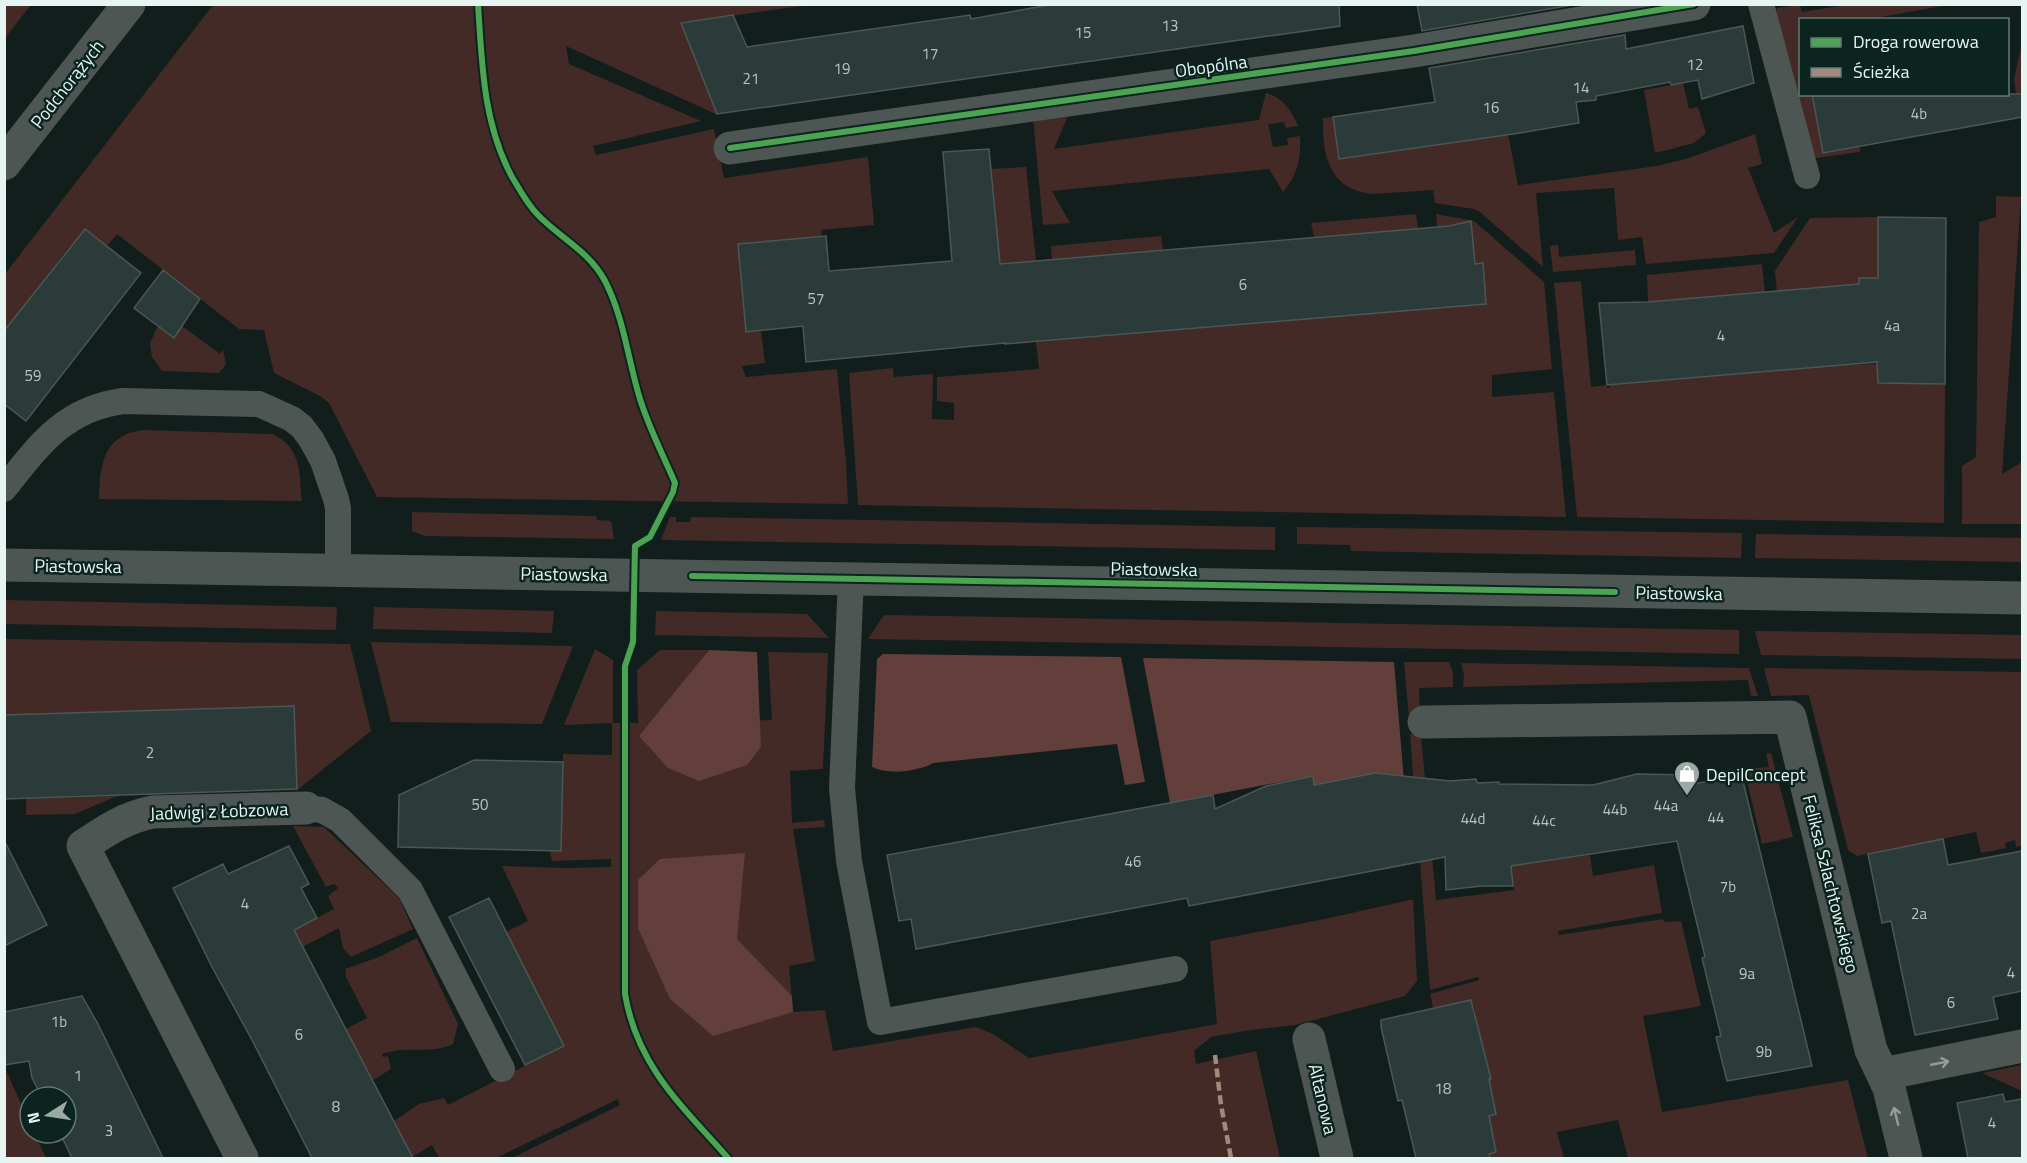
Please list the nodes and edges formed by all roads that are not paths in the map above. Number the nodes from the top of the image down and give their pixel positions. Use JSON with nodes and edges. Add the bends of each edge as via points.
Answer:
{"nodes":[{"id":1,"x":129,"y":4,"type":"edge"},
{"id":2,"x":1694,"y":4,"type":"edge"},
{"id":3,"x":1761,"y":4,"type":"edge"},
{"id":4,"x":730,"y":148,"type":"dead end"},
{"id":5,"x":4,"y":164,"type":"edge"},
{"id":6,"x":1807,"y":176,"type":"dead end"},
{"id":7,"x":4,"y":489,"type":"edge"},
{"id":8,"x":4,"y":565,"type":"edge"},
{"id":9,"x":338,"y":571,"type":"junction"},
{"id":10,"x":851,"y":578,"type":"junction"},
{"id":11,"x":2022,"y":598,"type":"edge"},
{"id":12,"x":1424,"y":722,"type":"dead end"},
{"id":13,"x":306,"y":808,"type":"joint"},
{"id":14,"x":1175,"y":969,"type":"dead end"},
{"id":15,"x":1309,"y":1039,"type":"dead end"},
{"id":16,"x":2022,"y":1047,"type":"edge"},
{"id":17,"x":502,"y":1069,"type":"dead end"},
{"id":18,"x":1883,"y":1074,"type":"junction"},
{"id":19,"x":242,"y":1158,"type":"edge"},
{"id":20,"x":1337,"y":1158,"type":"edge"},
{"id":21,"x":1906,"y":1158,"type":"edge"}],
"edges":[{"from":1,"to":5,"type":"street","name":"Podchorążych"},
{"from":2,"to":4,"type":"street","name":"Obopólna","via":[[1414,51]]},
{"from":3,"to":6,"type":"lane"},
{"from":7,"to":9,"type":"lane","via":[[32,453],[68,420],[86,410],[123,401],[258,404],[292,418],[323,461],[338,508]]},
{"from":8,"to":9,"type":"street","name":"Piastowska"},
{"from":9,"to":10,"type":"street","name":"Piastowska"},
{"from":10,"to":11,"type":"street","name":"Piastowska"},
{"from":10,"to":14,"type":"lane","via":[[843,799],[849,861],[880,1022]]},
{"from":12,"to":18,"type":"street","name":"Feliksa Szlachtowskiego","via":[[1790,717],[1871,1050]]},
{"from":13,"to":17,"type":"lane","name":"Jadwigi z Łobzowa","via":[[322,810],[340,820],[410,890]]},
{"from":13,"to":19,"type":"street","name":"Jadwigi z Łobzowa","via":[[140,814],[83,846]]},
{"from":15,"to":20,"type":"street","name":"Altanowa"},
{"from":18,"to":16,"type":"street","one_way":true},
{"from":21,"to":18,"type":"street","name":"Feliksa Szlachtowskiego","one_way":true}]}
